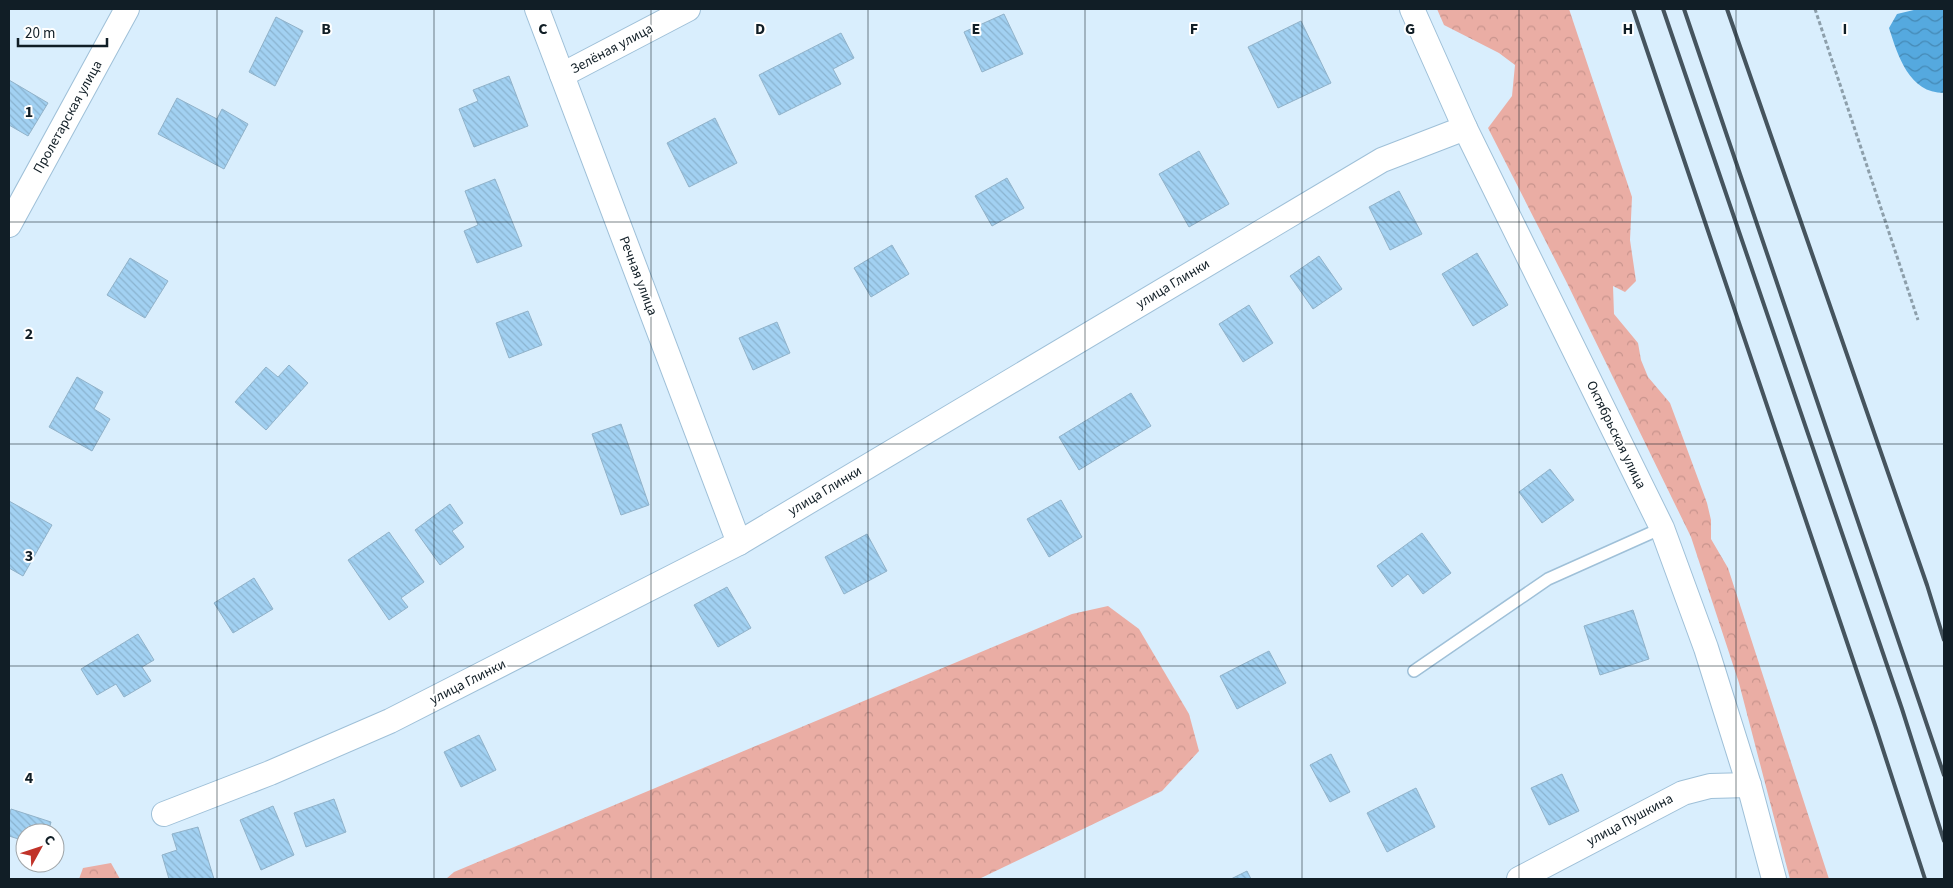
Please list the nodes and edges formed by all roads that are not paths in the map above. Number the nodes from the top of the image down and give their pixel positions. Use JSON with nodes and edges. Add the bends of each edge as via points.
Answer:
{"nodes":[{"id":1,"x":127,"y":9,"type":"edge"},
{"id":2,"x":537,"y":9,"type":"edge"},
{"id":3,"x":688,"y":9,"type":"edge"},
{"id":4,"x":1412,"y":9,"type":"edge"},
{"id":5,"x":562,"y":75,"type":"junction"},
{"id":6,"x":1465,"y":128,"type":"junction"},
{"id":7,"x":9,"y":225,"type":"edge"},
{"id":8,"x":1662,"y":528,"type":"junction"},
{"id":9,"x":739,"y":543,"type":"junction"},
{"id":10,"x":1414,"y":671,"type":"dead end"},
{"id":11,"x":1748,"y":785,"type":"junction"},
{"id":12,"x":164,"y":814,"type":"dead end"},
{"id":13,"x":1519,"y":879,"type":"edge"},
{"id":14,"x":1774,"y":879,"type":"edge"}],
"edges":[{"from":1,"to":7,"type":"street","name":"Пролетарская улица"},
{"from":2,"to":5,"type":"street","name":"Речная улица"},
{"from":3,"to":5,"type":"street","name":"Зелёная улица"},
{"from":4,"to":6,"type":"street","name":"Октябрьская улица"},
{"from":5,"to":9,"type":"street","name":"Речная улица"},
{"from":6,"to":8,"type":"street","name":"Октябрьская улица"},
{"from":6,"to":9,"type":"street","name":"улица Глинки","via":[[1382,160]]},
{"from":8,"to":10,"type":"lane","via":[[1548,578]]},
{"from":8,"to":11,"type":"street","name":"Октябрьская улица","via":[[1706,648]]},
{"from":9,"to":12,"type":"street","name":"улица Глинки","via":[[390,721]]},
{"from":11,"to":13,"type":"street","name":"улица Пушкина","via":[[1710,786],[1683,793]]},
{"from":11,"to":14,"type":"street","name":"Октябрьская улица"}]}
